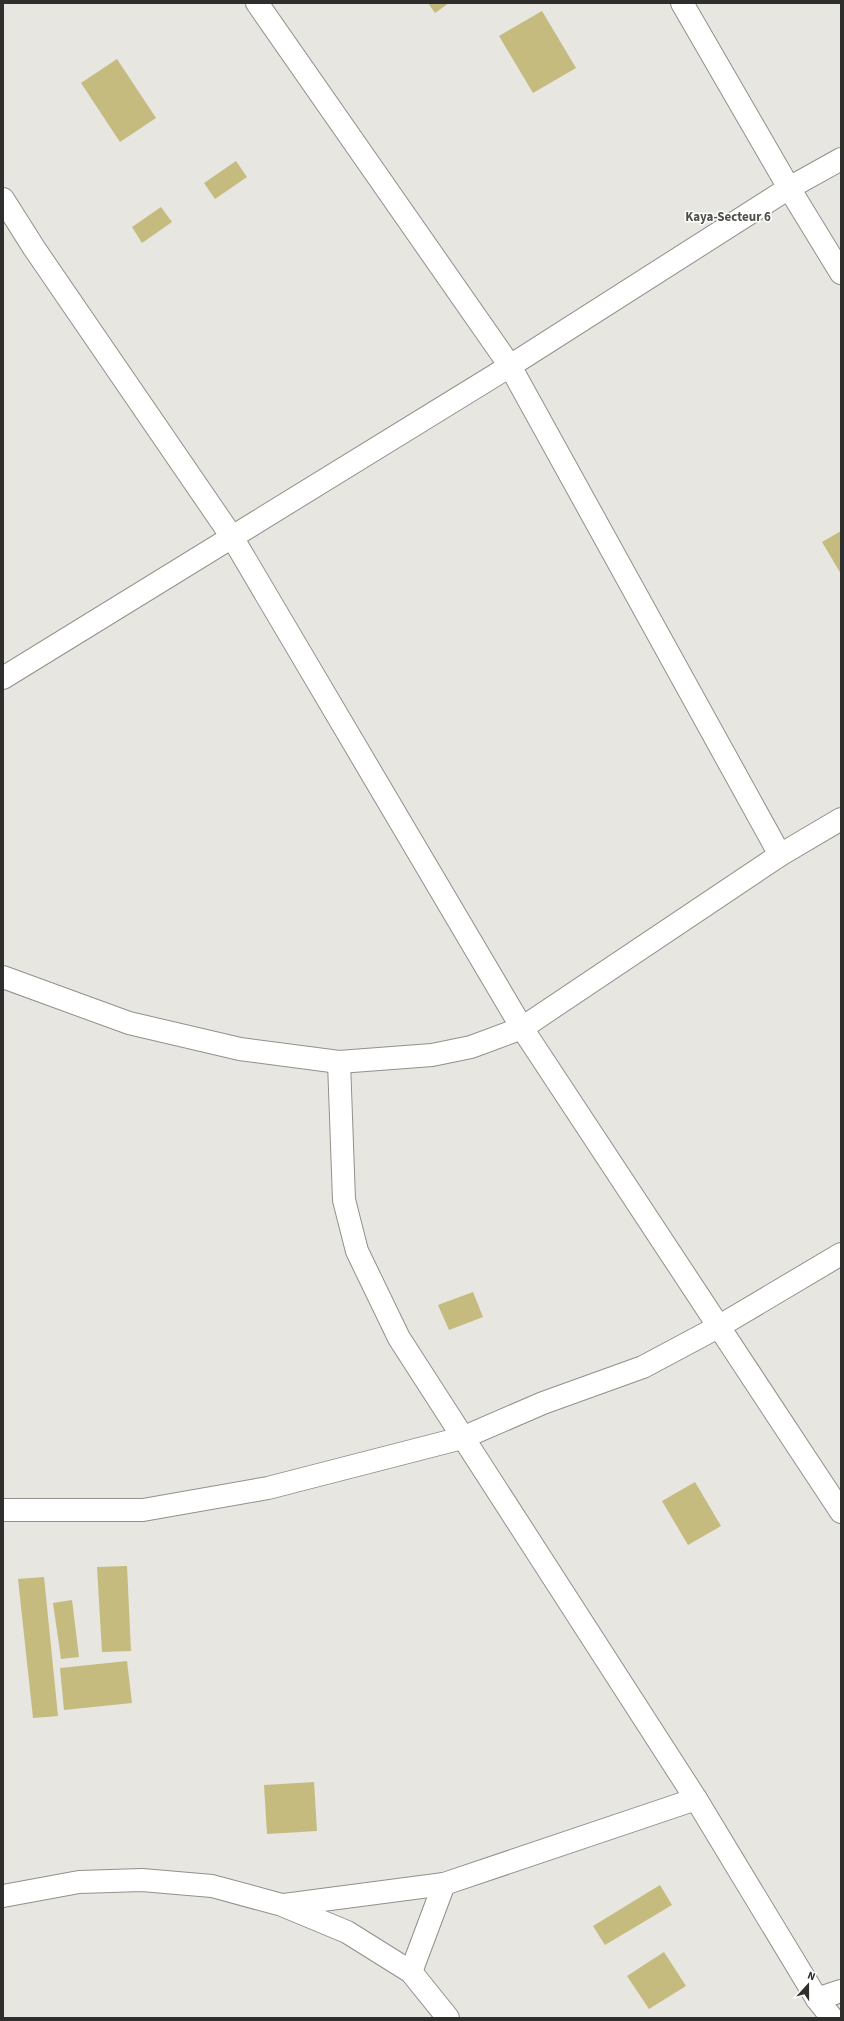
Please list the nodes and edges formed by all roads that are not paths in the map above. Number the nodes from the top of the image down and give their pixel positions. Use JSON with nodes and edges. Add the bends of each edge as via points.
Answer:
{"nodes":[{"id":1,"x":257,"y":3,"type":"edge"},
{"id":2,"x":682,"y":3,"type":"edge"},
{"id":3,"x":841,"y":159,"type":"edge"},
{"id":4,"x":789,"y":188,"type":"junction"},
{"id":5,"x":3,"y":199,"type":"edge"},
{"id":6,"x":841,"y":272,"type":"edge"},
{"id":7,"x":510,"y":366,"type":"junction"},
{"id":8,"x":232,"y":537,"type":"junction"},
{"id":9,"x":3,"y":678,"type":"edge"},
{"id":10,"x":841,"y":819,"type":"edge"},
{"id":11,"x":780,"y":855,"type":"junction"},
{"id":12,"x":3,"y":977,"type":"edge"},
{"id":13,"x":522,"y":1028,"type":"junction"},
{"id":14,"x":339,"y":1062,"type":"junction"},
{"id":15,"x":841,"y":1254,"type":"edge"},
{"id":16,"x":718,"y":1327,"type":"junction"},
{"id":17,"x":462,"y":1438,"type":"junction"},
{"id":18,"x":3,"y":1510,"type":"edge"},
{"id":19,"x":841,"y":1512,"type":"edge"},
{"id":20,"x":696,"y":1799,"type":"junction"},
{"id":21,"x":444,"y":1884,"type":"junction"},
{"id":22,"x":3,"y":1896,"type":"edge"},
{"id":23,"x":282,"y":1905,"type":"junction"},
{"id":24,"x":411,"y":1972,"type":"junction"},
{"id":25,"x":841,"y":1991,"type":"edge"},
{"id":26,"x":817,"y":1999,"type":"junction"},
{"id":27,"x":448,"y":2018,"type":"edge"},
{"id":28,"x":832,"y":2018,"type":"edge"}],
"edges":[{"from":1,"to":7,"type":"street"},
{"from":2,"to":4,"type":"street"},
{"from":3,"to":4,"type":"street"},
{"from":4,"to":6,"type":"street"},
{"from":4,"to":7,"type":"street"},
{"from":5,"to":8,"type":"street"},
{"from":7,"to":8,"type":"street"},
{"from":7,"to":11,"type":"street"},
{"from":8,"to":9,"type":"street"},
{"from":8,"to":13,"type":"street"},
{"from":10,"to":11,"type":"street"},
{"from":11,"to":13,"type":"street"},
{"from":12,"to":14,"type":"street","via":[[130,1023],[240,1050]]},
{"from":13,"to":14,"type":"street","via":[[472,1047],[432,1056]]},
{"from":13,"to":16,"type":"street"},
{"from":14,"to":17,"type":"street","via":[[344,1200],[357,1251],[399,1338]]},
{"from":15,"to":16,"type":"street"},
{"from":16,"to":17,"type":"street","via":[[643,1367],[543,1403]]},
{"from":16,"to":19,"type":"street"},
{"from":17,"to":18,"type":"street","via":[[268,1488],[143,1510]]},
{"from":17,"to":20,"type":"street"},
{"from":20,"to":21,"type":"street"},
{"from":20,"to":26,"type":"street"},
{"from":21,"to":23,"type":"street"},
{"from":21,"to":24,"type":"street"},
{"from":22,"to":23,"type":"street","via":[[79,1882],[142,1880],[212,1886]]},
{"from":23,"to":24,"type":"street","via":[[347,1932]]},
{"from":24,"to":27,"type":"street"},
{"from":25,"to":26,"type":"street"},
{"from":26,"to":28,"type":"street"}]}
